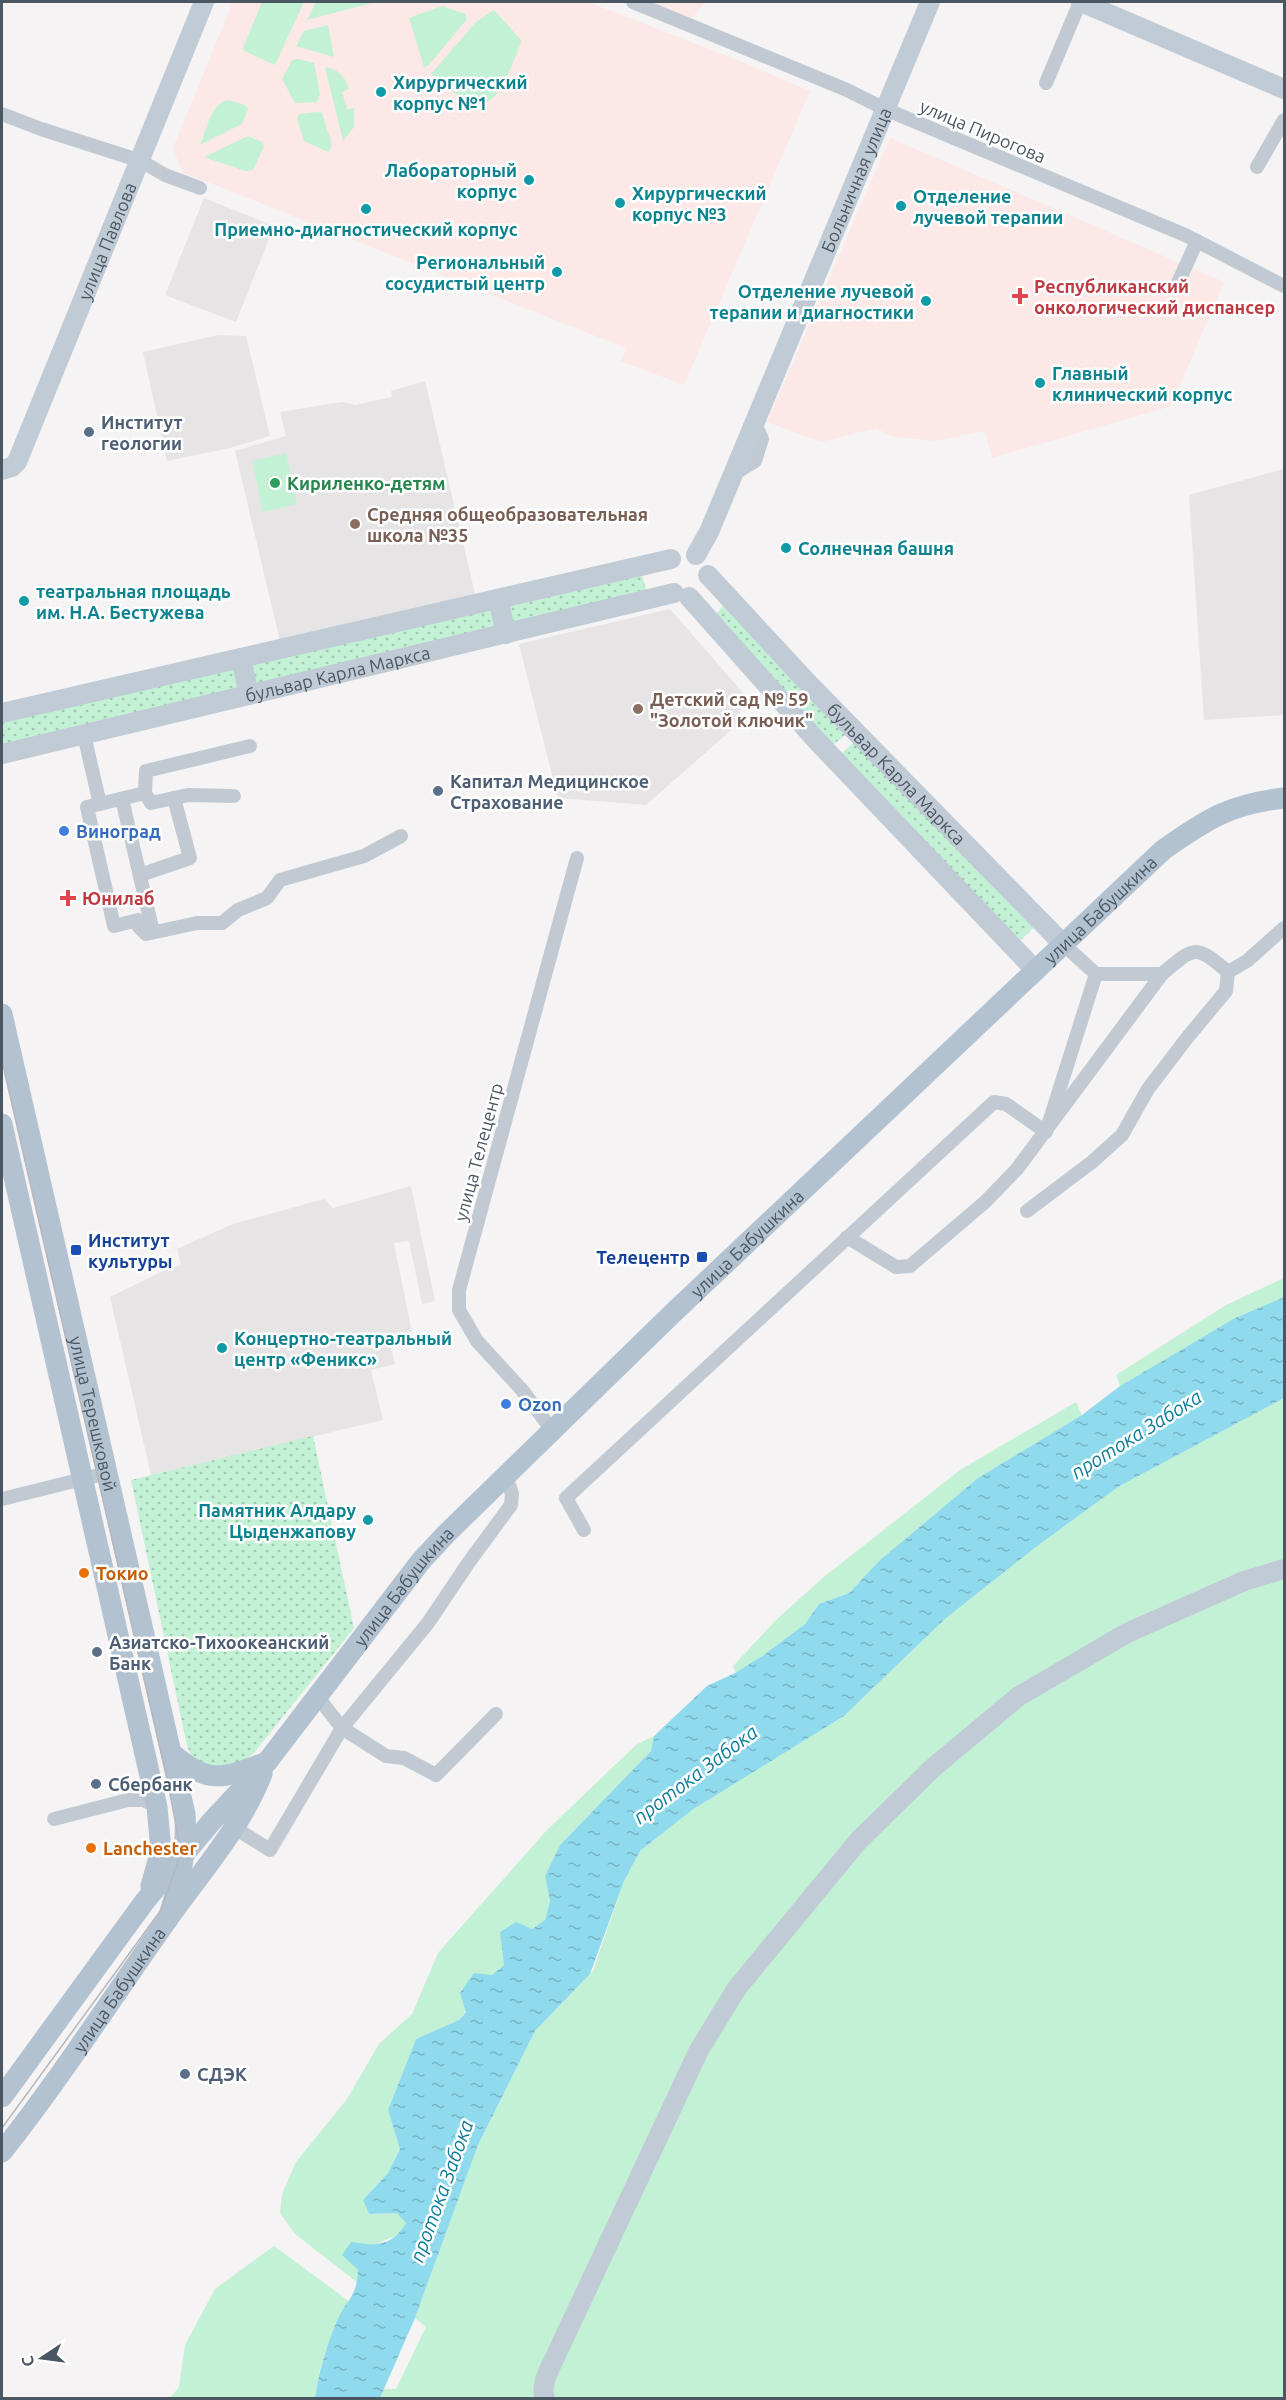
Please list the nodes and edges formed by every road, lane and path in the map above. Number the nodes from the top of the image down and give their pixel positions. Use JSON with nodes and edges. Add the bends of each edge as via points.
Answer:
{"nodes":[{"id":1,"x":204,"y":2,"type":"edge"},
{"id":2,"x":633,"y":2,"type":"edge"},
{"id":3,"x":930,"y":2,"type":"edge"},
{"id":4,"x":1080,"y":2,"type":"edge"},
{"id":5,"x":1046,"y":83,"type":"dead end"},
{"id":6,"x":1284,"y":89,"type":"edge"},
{"id":7,"x":885,"y":109,"type":"junction"},
{"id":8,"x":2,"y":114,"type":"edge"},
{"id":9,"x":1284,"y":120,"type":"edge"},
{"id":10,"x":141,"y":161,"type":"junction"},
{"id":11,"x":1257,"y":167,"type":"dead end"},
{"id":12,"x":200,"y":188,"type":"dead end"},
{"id":13,"x":1197,"y":241,"type":"junction"},
{"id":14,"x":1178,"y":283,"type":"dead end"},
{"id":15,"x":1284,"y":286,"type":"edge"},
{"id":16,"x":2,"y":470,"type":"edge"},
{"id":17,"x":696,"y":555,"type":"junction"},
{"id":18,"x":671,"y":559,"type":"junction"},
{"id":19,"x":708,"y":576,"type":"junction"},
{"id":20,"x":682,"y":595,"type":"junction"},
{"id":21,"x":498,"y":599,"type":"junction"},
{"id":22,"x":506,"y":634,"type":"junction"},
{"id":23,"x":241,"y":658,"type":"junction"},
{"id":24,"x":249,"y":695,"type":"junction"},
{"id":25,"x":2,"y":713,"type":"edge"},
{"id":26,"x":855,"y":731,"type":"junction"},
{"id":27,"x":84,"y":735,"type":"junction"},
{"id":28,"x":250,"y":746,"type":"dead end"},
{"id":29,"x":2,"y":754,"type":"edge"},
{"id":30,"x":831,"y":755,"type":"junction"},
{"id":31,"x":145,"y":793,"type":"junction"},
{"id":32,"x":234,"y":796,"type":"dead end"},
{"id":33,"x":174,"y":798,"type":"junction"},
{"id":34,"x":1284,"y":798,"type":"edge"},
{"id":35,"x":122,"y":799,"type":"junction"},
{"id":36,"x":100,"y":804,"type":"junction"},
{"id":37,"x":401,"y":836,"type":"dead end"},
{"id":38,"x":577,"y":858,"type":"dead end"},
{"id":39,"x":140,"y":875,"type":"junction"},
{"id":40,"x":144,"y":918,"type":"junction"},
{"id":41,"x":1284,"y":928,"type":"edge"},
{"id":42,"x":1064,"y":945,"type":"junction"},
{"id":43,"x":1036,"y":971,"type":"junction"},
{"id":44,"x":1228,"y":972,"type":"junction"},
{"id":45,"x":1096,"y":974,"type":"junction"},
{"id":46,"x":1162,"y":974,"type":"junction"},
{"id":47,"x":2,"y":1014,"type":"edge"},
{"id":48,"x":2,"y":1124,"type":"edge"},
{"id":49,"x":1046,"y":1132,"type":"junction"},
{"id":50,"x":1027,"y":1211,"type":"dead end"},
{"id":51,"x":847,"y":1237,"type":"junction"},
{"id":52,"x":552,"y":1430,"type":"junction"},
{"id":53,"x":107,"y":1473,"type":"junction"},
{"id":54,"x":506,"y":1476,"type":"junction"},
{"id":55,"x":84,"y":1480,"type":"junction"},
{"id":56,"x":2,"y":1499,"type":"edge"},
{"id":57,"x":584,"y":1530,"type":"dead end"},
{"id":58,"x":1284,"y":1569,"type":"edge"},
{"id":59,"x":317,"y":1696,"type":"junction"},
{"id":60,"x":496,"y":1714,"type":"dead end"},
{"id":61,"x":342,"y":1728,"type":"junction"},
{"id":62,"x":173,"y":1754,"type":"junction"},
{"id":63,"x":267,"y":1762,"type":"junction"},
{"id":64,"x":156,"y":1804,"type":"junction"},
{"id":65,"x":185,"y":1814,"type":"junction"},
{"id":66,"x":54,"y":1819,"type":"dead end"},
{"id":67,"x":212,"y":1821,"type":"junction"},
{"id":68,"x":235,"y":1828,"type":"junction"},
{"id":69,"x":186,"y":1852,"type":"junction"},
{"id":70,"x":145,"y":1901,"type":"junction"},
{"id":71,"x":168,"y":1919,"type":"junction"},
{"id":72,"x":2,"y":2097,"type":"edge"},
{"id":73,"x":2,"y":2152,"type":"edge"},
{"id":74,"x":545,"y":2398,"type":"edge"}],
"edges":[{"from":1,"to":10,"type":"street","name":"улица Павлова"},
{"from":2,"to":7,"type":"street","name":"улица Пирогова"},
{"from":3,"to":7,"type":"street","name":"Больничная улица"},
{"from":4,"to":5,"type":"street"},
{"from":4,"to":6,"type":"street"},
{"from":7,"to":13,"type":"street","name":"улица Пирогова"},
{"from":7,"to":17,"type":"street","name":"Больничная улица"},
{"from":8,"to":10,"type":"street"},
{"from":9,"to":11,"type":"street"},
{"from":10,"to":12,"type":"street"},
{"from":10,"to":16,"type":"street","name":"улица Павлова","via":[[16,462]]},
{"from":13,"to":14,"type":"street"},
{"from":13,"to":15,"type":"street","name":"улица Пирогова"},
{"from":17,"to":18,"type":"street","via":[[684,553]]},
{"from":17,"to":19,"type":"street","via":[[705,564]]},
{"from":18,"to":20,"type":"street","via":[[664,576],[668,588]]},
{"from":18,"to":21,"type":"street","name":"бульвар Карла Маркса"},
{"from":19,"to":20,"type":"street","via":[[705,587],[695,595]]},
{"from":19,"to":26,"type":"street","name":"бульвар Карла Маркса"},
{"from":20,"to":22,"type":"street","name":"бульвар Карла Маркса"},
{"from":20,"to":30,"type":"street","name":"бульвар Карла Маркса"},
{"from":21,"to":22,"type":"street"},
{"from":21,"to":23,"type":"street","name":"бульвар Карла Маркса"},
{"from":22,"to":24,"type":"street","name":"бульвар Карла Маркса"},
{"from":23,"to":24,"type":"street"},
{"from":23,"to":25,"type":"street","name":"бульвар Карла Маркса"},
{"from":24,"to":27,"type":"street","name":"бульвар Карла Маркса"},
{"from":26,"to":30,"type":"street"},
{"from":26,"to":42,"type":"street","name":"бульвар Карла Маркса"},
{"from":27,"to":29,"type":"street","name":"бульвар Карла Маркса"},
{"from":27,"to":36,"type":"street"},
{"from":28,"to":31,"type":"street","via":[[146,771]]},
{"from":30,"to":43,"type":"street","name":"бульвар Карла Маркса"},
{"from":31,"to":33,"type":"street","via":[[151,803]]},
{"from":31,"to":35,"type":"street"},
{"from":32,"to":33,"type":"street"},
{"from":33,"to":39,"type":"street","via":[[190,858]]},
{"from":34,"to":42,"type":"main road","name":"улица Бабушкина","via":[[1245,804],[1194,829],[1163,850]]},
{"from":35,"to":36,"type":"street"},
{"from":35,"to":39,"type":"street"},
{"from":36,"to":40,"type":"street","via":[[87,807],[114,926]]},
{"from":37,"to":40,"type":"street","via":[[364,856],[280,880],[267,898],[238,910],[222,923],[197,923],[147,934],[139,927]]},
{"from":38,"to":52,"type":"street","name":"улица Телецентр","via":[[459,1290],[459,1310],[477,1341]]},
{"from":39,"to":40,"type":"street"},
{"from":41,"to":44,"type":"street"},
{"from":42,"to":43,"type":"main road","name":"улица Бабушкина"},
{"from":42,"to":45,"type":"street"},
{"from":43,"to":52,"type":"main road","name":"улица Бабушкина"},
{"from":44,"to":46,"type":"street","via":[[1204,951],[1193,951]]},
{"from":44,"to":50,"type":"street","via":[[1226,991],[1148,1089],[1122,1135]]},
{"from":45,"to":46,"type":"street"},
{"from":45,"to":49,"type":"street"},
{"from":46,"to":49,"type":"street"},
{"from":47,"to":53,"type":"main road","name":"улица Терешковой"},
{"from":48,"to":55,"type":"main road","name":"улица Терешковой"},
{"from":49,"to":51,"type":"street","via":[[1006,1104],[994,1102]]},
{"from":49,"to":51,"type":"street","via":[[1017,1170],[985,1202],[910,1266],[896,1267]]},
{"from":51,"to":57,"type":"street","via":[[566,1498]]},
{"from":52,"to":54,"type":"main road","name":"улица Бабушкина"},
{"from":53,"to":55,"type":"street"},
{"from":53,"to":62,"type":"main road","name":"улица Терешковой"},
{"from":54,"to":59,"type":"main road","name":"улица Бабушкина","via":[[421,1561]]},
{"from":54,"to":61,"type":"street","via":[[511,1505],[428,1623]]},
{"from":55,"to":56,"type":"street"},
{"from":55,"to":64,"type":"main road","name":"улица Терешковой"},
{"from":58,"to":74,"type":"street","via":[[1244,1581],[1127,1633],[1019,1696],[935,1766],[859,1840],[737,1988],[699,2050],[552,2364]]},
{"from":59,"to":61,"type":"street"},
{"from":59,"to":63,"type":"main road","name":"улица Бабушкина"},
{"from":60,"to":61,"type":"street","via":[[436,1776],[404,1758],[386,1755]]},
{"from":61,"to":68,"type":"street","via":[[270,1850]]},
{"from":62,"to":63,"type":"main road","via":[[197,1773],[213,1776],[238,1773]]},
{"from":62,"to":65,"type":"main road","name":"улица Терешковой"},
{"from":63,"to":67,"type":"main road","name":"улица Бабушкина"},
{"from":63,"to":68,"type":"main road","name":"улица Бабушкина","via":[[251,1803]]},
{"from":64,"to":65,"type":"main road"},
{"from":64,"to":66,"type":"street","via":[[128,1800]]},
{"from":64,"to":70,"type":"main road","name":"улица Терешковой","via":[[160,1858]]},
{"from":65,"to":67,"type":"main road"},
{"from":65,"to":69,"type":"main road","name":"улица Терешковой"},
{"from":67,"to":68,"type":"main road"},
{"from":67,"to":69,"type":"main road","name":"улица Бабушкина"},
{"from":68,"to":71,"type":"main road","name":"улица Бабушкина"},
{"from":69,"to":70,"type":"main road","name":"улица Бабушкина"},
{"from":69,"to":71,"type":"main road","name":"улица Терешковой"},
{"from":70,"to":72,"type":"main road","name":"улица Бабушкина"},
{"from":71,"to":73,"type":"main road","name":"улица Бабушкина"}]}
